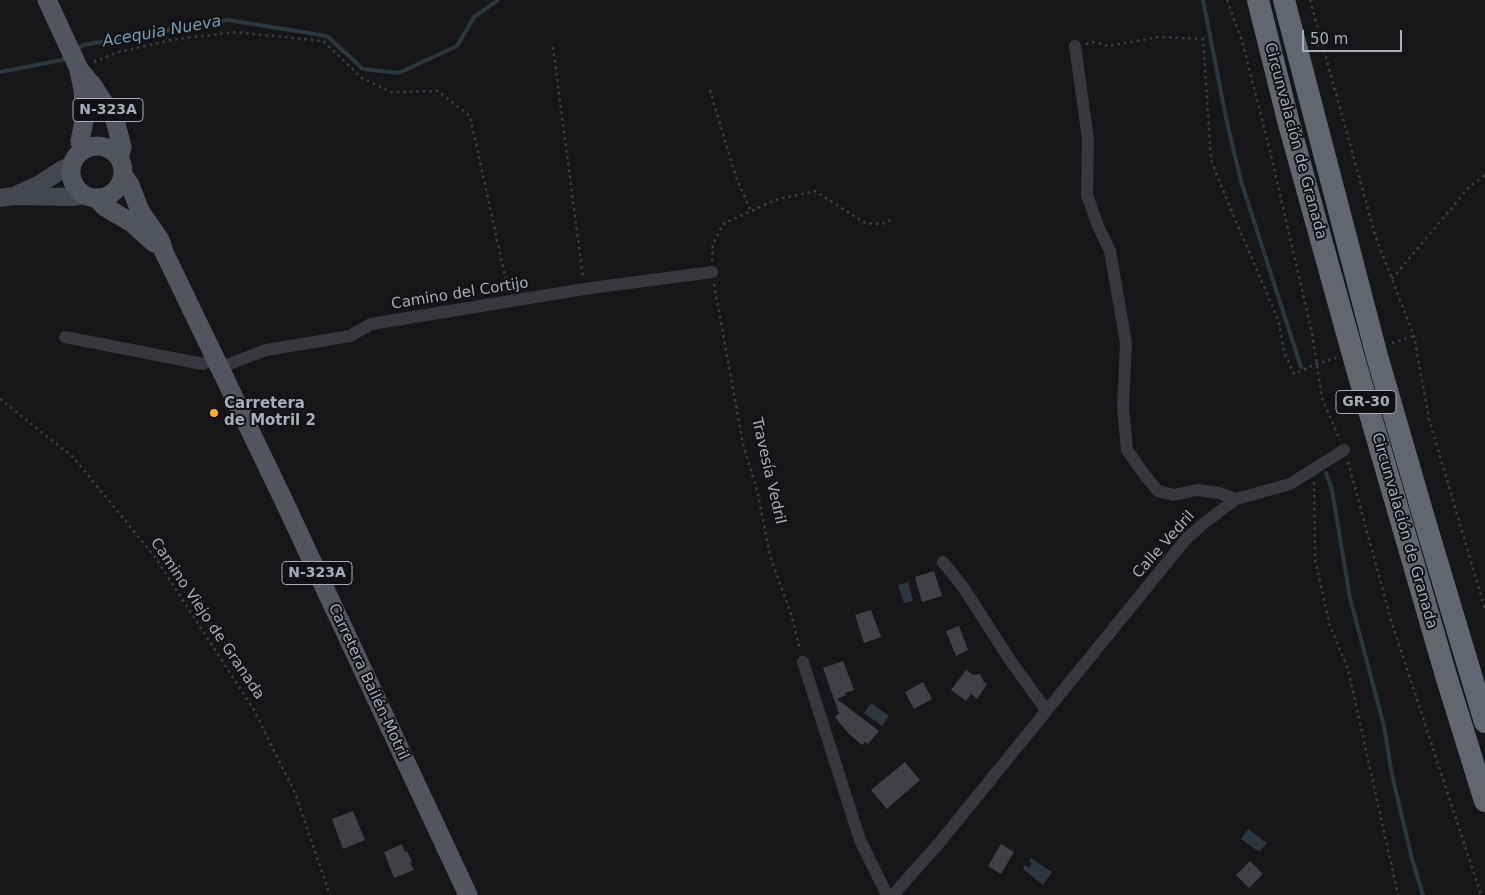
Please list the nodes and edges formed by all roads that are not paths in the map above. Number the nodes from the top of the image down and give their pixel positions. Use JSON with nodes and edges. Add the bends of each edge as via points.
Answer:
{"nodes":[{"id":1,"x":47,"y":0,"type":"edge"},
{"id":2,"x":1258,"y":0,"type":"edge"},
{"id":3,"x":1284,"y":0,"type":"edge"},
{"id":4,"x":1075,"y":46,"type":"road end"},
{"id":5,"x":78,"y":66,"type":"junction"},
{"id":6,"x":77,"y":158,"type":"junction"},
{"id":7,"x":121,"y":167,"type":"junction"},
{"id":8,"x":90,"y":196,"type":"junction"},
{"id":9,"x":6,"y":197,"type":"edge"},
{"id":10,"x":164,"y":252,"type":"junction"},
{"id":11,"x":712,"y":272,"type":"road end"},
{"id":12,"x":65,"y":337,"type":"dead end"},
{"id":13,"x":217,"y":363,"type":"junction"},
{"id":14,"x":1344,"y":450,"type":"dead end"},
{"id":15,"x":1236,"y":499,"type":"junction"},
{"id":16,"x":943,"y":562,"type":"dead end"},
{"id":17,"x":803,"y":662,"type":"road end"},
{"id":18,"x":1046,"y":710,"type":"junction"},
{"id":19,"x":1485,"y":722,"type":"edge"},
{"id":20,"x":1485,"y":801,"type":"edge"},
{"id":21,"x":468,"y":895,"type":"edge"},
{"id":22,"x":887,"y":895,"type":"edge"},
{"id":23,"x":892,"y":895,"type":"edge"}],
"edges":[{"from":1,"to":5,"type":"main road","number":"N-323A"},
{"from":2,"to":20,"type":"highway","name":"Circunvalación de Granada","number":"GR-30","via":[[1354,362]]},
{"from":3,"to":19,"type":"highway","name":"Circunvalación de Granada","number":"GR-30","via":[[1380,365]]},
{"from":4,"to":15,"type":"street","via":[[1088,139],[1087,195],[1110,251],[1126,343],[1123,407],[1127,450],[1158,491],[1173,495],[1197,490]]},
{"from":5,"to":6,"type":"main road","number":"N-323A","via":[[85,116]]},
{"from":5,"to":7,"type":"main road","number":"N-323A","via":[[115,120],[122,146]]},
{"from":6,"to":7,"type":"main road","via":[[92,146],[102,146],[111,150]]},
{"from":6,"to":8,"type":"main road","number":"N-323A","via":[[72,177],[74,183],[76,188]]},
{"from":6,"to":9,"type":"street","via":[[40,184]]},
{"from":7,"to":8,"type":"main road","via":[[120,185],[113,192],[107,196]]},
{"from":7,"to":10,"type":"main road","name":"Carretera Bailén-Motril","number":"N-323A"},
{"from":8,"to":9,"type":"street"},
{"from":8,"to":10,"type":"main road","name":"Carretera Bailén-Motril","number":"N-323A","via":[[132,223]]},
{"from":10,"to":13,"type":"main road","name":"Carretera Bailén-Motril","number":"N-323A"},
{"from":11,"to":13,"type":"street","name":"Camino del Cortijo","via":[[371,324],[350,336],[266,350]]},
{"from":12,"to":13,"type":"street","name":"Camino del Cortijo","via":[[203,364]]},
{"from":13,"to":21,"type":"main road","name":"Carretera Bailén-Motril","number":"N-323A"},
{"from":14,"to":15,"type":"street","name":"Calle Vedril","via":[[1290,484]]},
{"from":15,"to":18,"type":"street","name":"Calle Vedril","via":[[1186,540]]},
{"from":16,"to":18,"type":"street"},
{"from":17,"to":22,"type":"street","via":[[860,840]]},
{"from":18,"to":23,"type":"street","name":"Calle Vedril","via":[[940,842]]}]}
